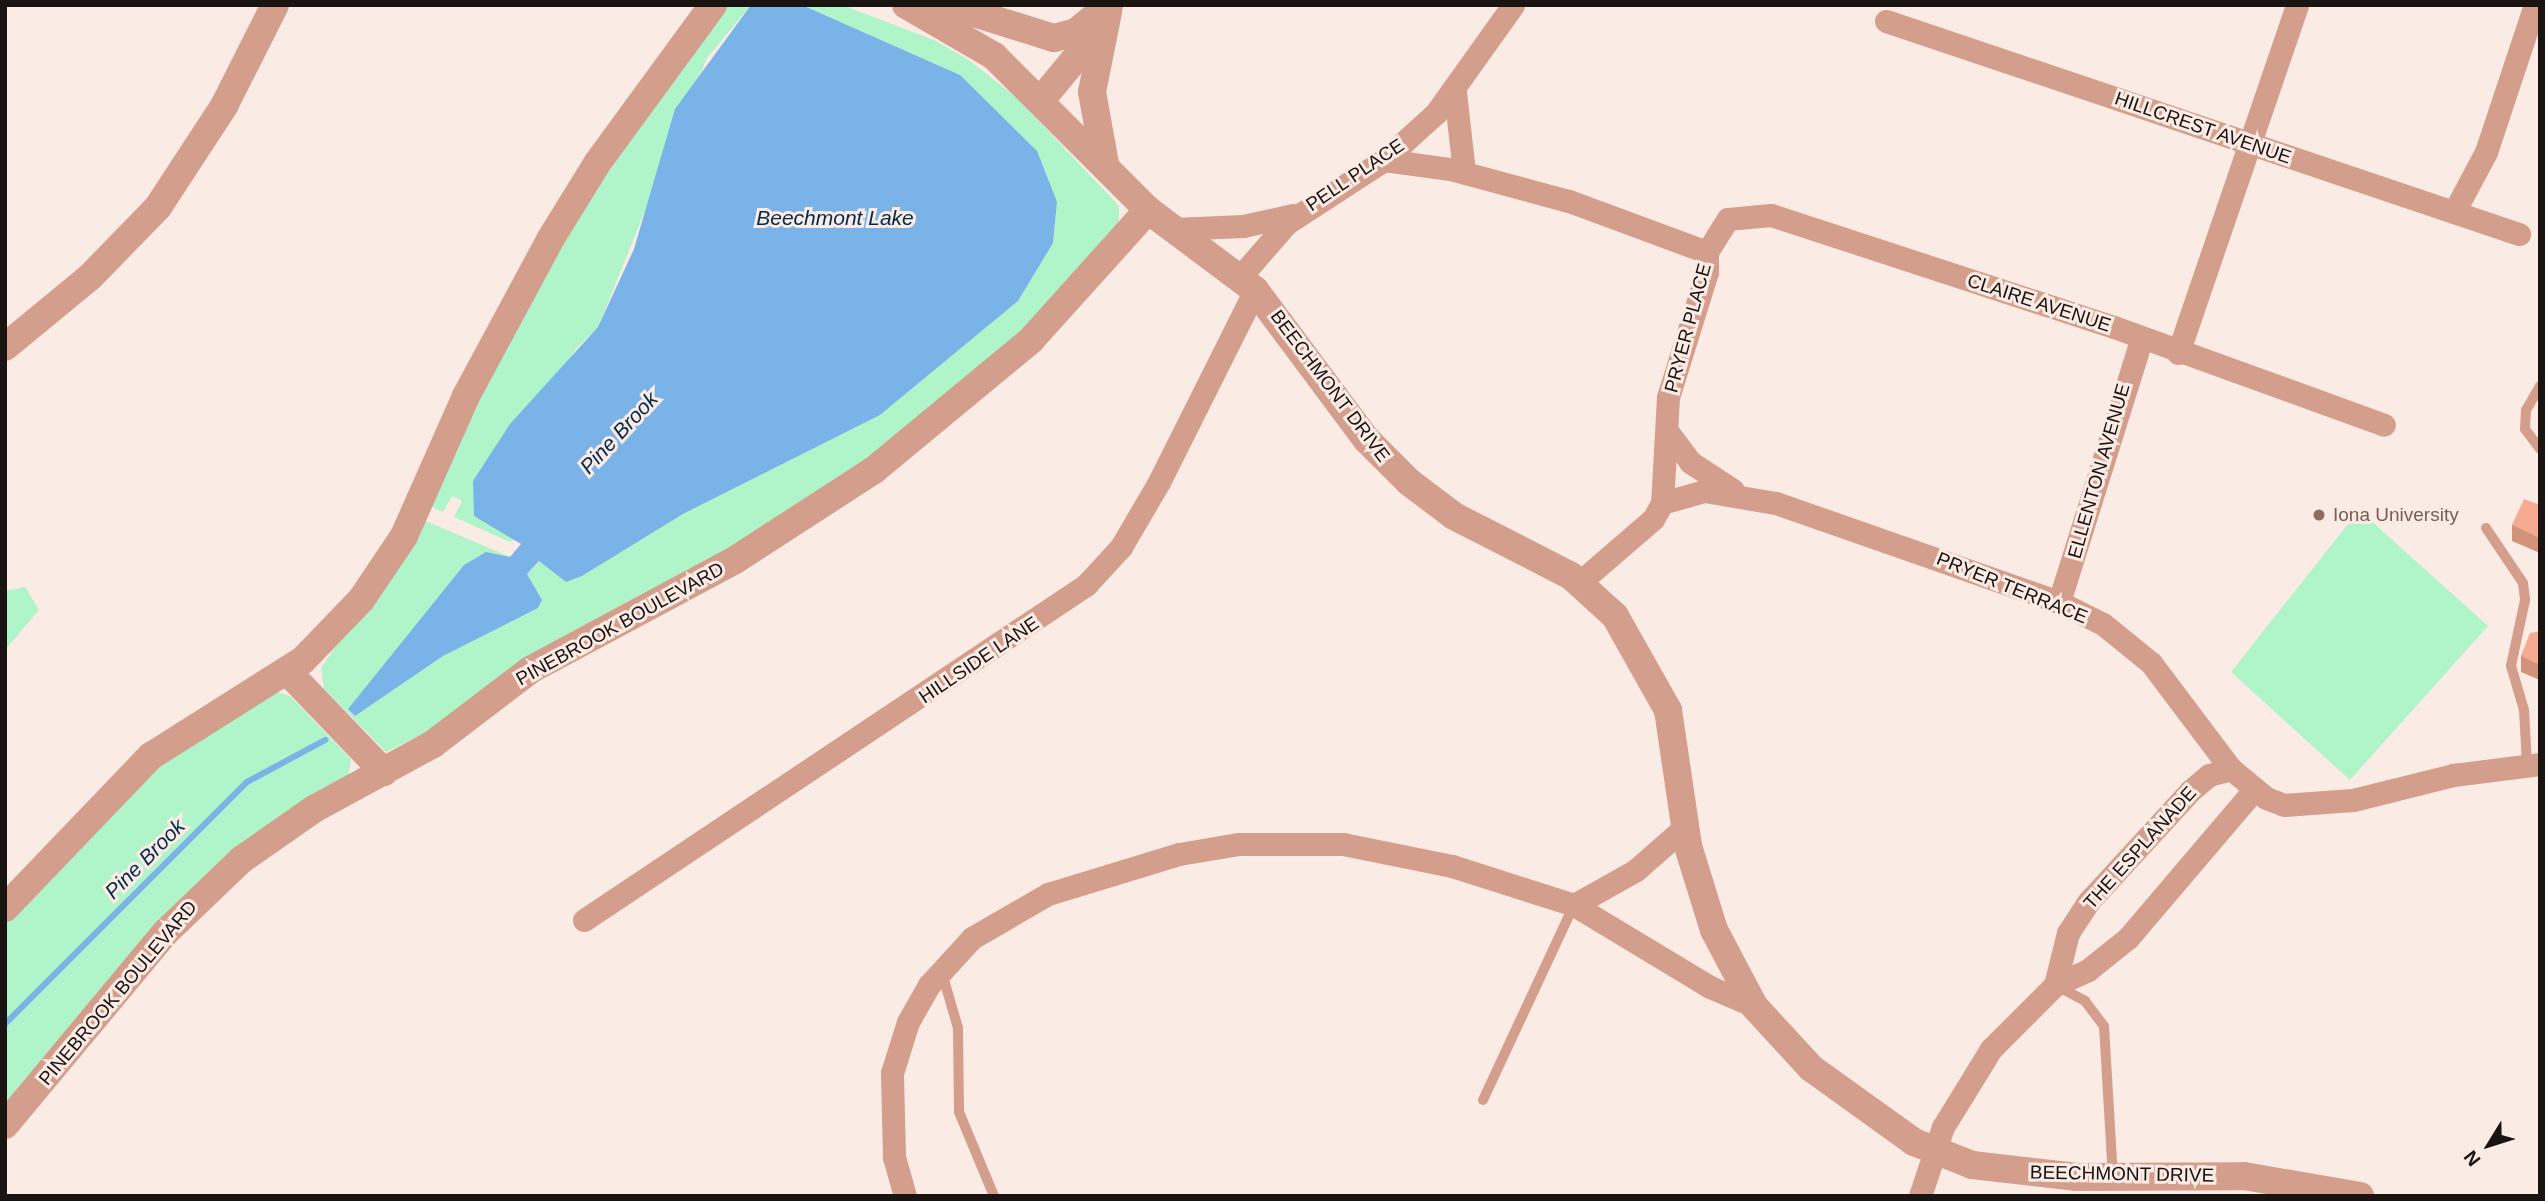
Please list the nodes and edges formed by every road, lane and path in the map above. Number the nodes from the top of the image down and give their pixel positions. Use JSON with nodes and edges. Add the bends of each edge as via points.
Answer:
{"nodes":[{"id":1,"x":275,"y":5,"type":"edge"},
{"id":2,"x":713,"y":5,"type":"edge"},
{"id":3,"x":940,"y":5,"type":"edge"},
{"id":4,"x":948,"y":5,"type":"edge"},
{"id":5,"x":1513,"y":5,"type":"edge"},
{"id":6,"x":2297,"y":5,"type":"edge"},
{"id":7,"x":2535,"y":5,"type":"edge"},
{"id":8,"x":910,"y":6,"type":"edge"},
{"id":9,"x":1109,"y":8,"type":"edge"},
{"id":10,"x":1002,"y":16,"type":"edge"},
{"id":11,"x":1886,"y":21,"type":"dead end"},
{"id":12,"x":1455,"y":92,"type":"junction"},
{"id":13,"x":1041,"y":100,"type":"junction"},
{"id":14,"x":2248,"y":143,"type":"junction"},
{"id":15,"x":1384,"y":160,"type":"junction"},
{"id":16,"x":1107,"y":170,"type":"junction"},
{"id":17,"x":1464,"y":172,"type":"junction"},
{"id":18,"x":1148,"y":210,"type":"junction"},
{"id":19,"x":2454,"y":212,"type":"junction"},
{"id":20,"x":1300,"y":213,"type":"junction"},
{"id":21,"x":1173,"y":229,"type":"junction"},
{"id":22,"x":2519,"y":234,"type":"dead end"},
{"id":23,"x":1707,"y":253,"type":"junction"},
{"id":24,"x":1247,"y":284,"type":"junction"},
{"id":25,"x":2141,"y":340,"type":"junction"},
{"id":26,"x":5,"y":347,"type":"edge"},
{"id":27,"x":2178,"y":354,"type":"junction"},
{"id":28,"x":2540,"y":386,"type":"edge"},
{"id":29,"x":2384,"y":425,"type":"dead end"},
{"id":30,"x":1667,"y":431,"type":"junction"},
{"id":31,"x":2540,"y":449,"type":"edge"},
{"id":32,"x":1745,"y":496,"type":"junction"},
{"id":33,"x":1662,"y":503,"type":"junction"},
{"id":34,"x":2486,"y":528,"type":"dead end"},
{"id":35,"x":1580,"y":582,"type":"junction"},
{"id":36,"x":2059,"y":602,"type":"junction"},
{"id":37,"x":287,"y":671,"type":"junction"},
{"id":38,"x":2534,"y":763,"type":"edge"},
{"id":39,"x":2231,"y":769,"type":"junction"},
{"id":40,"x":384,"y":772,"type":"junction"},
{"id":41,"x":2254,"y":790,"type":"junction"},
{"id":42,"x":1685,"y":827,"type":"junction"},
{"id":43,"x":1574,"y":905,"type":"junction"},
{"id":44,"x":5,"y":908,"type":"edge"},
{"id":45,"x":584,"y":920,"type":"dead end"},
{"id":46,"x":941,"y":972,"type":"junction"},
{"id":47,"x":2055,"y":985,"type":"junction"},
{"id":48,"x":1754,"y":1006,"type":"junction"},
{"id":49,"x":1483,"y":1100,"type":"dead end"},
{"id":50,"x":5,"y":1125,"type":"edge"},
{"id":51,"x":1934,"y":1152,"type":"junction"},
{"id":52,"x":2113,"y":1177,"type":"junction"},
{"id":53,"x":905,"y":1196,"type":"edge"},
{"id":54,"x":994,"y":1196,"type":"edge"},
{"id":55,"x":1920,"y":1196,"type":"edge"},
{"id":56,"x":2360,"y":1196,"type":"edge"}],
"edges":[{"from":1,"to":26,"type":"street","via":[[224,106],[159,206],[61,303]]},
{"from":2,"to":37,"type":"street","via":[[598,162],[551,238],[466,396],[385,568],[334,631]]},
{"from":3,"to":8,"type":"street"},
{"from":4,"to":10,"type":"street"},
{"from":5,"to":12,"type":"street","name":"PELL PLACE"},
{"from":6,"to":14,"type":"street"},
{"from":7,"to":19,"type":"street","via":[[2486,152]]},
{"from":8,"to":13,"type":"street","name":"BEECHMONT DRIVE","via":[[978,44]]},
{"from":9,"to":10,"type":"street","via":[[1062,37]]},
{"from":9,"to":13,"type":"street","via":[[1081,57]]},
{"from":9,"to":16,"type":"street","via":[[1092,92]]},
{"from":11,"to":14,"type":"street","name":"HILLCREST AVENUE"},
{"from":12,"to":15,"type":"street","name":"PELL PLACE"},
{"from":12,"to":17,"type":"street"},
{"from":13,"to":16,"type":"street","name":"BEECHMONT DRIVE"},
{"from":14,"to":19,"type":"street","name":"HILLCREST AVENUE"},
{"from":14,"to":27,"type":"street"},
{"from":15,"to":17,"type":"street","name":"PRYER PLACE"},
{"from":15,"to":20,"type":"street","name":"PELL PLACE"},
{"from":16,"to":18,"type":"street","name":"BEECHMONT DRIVE"},
{"from":17,"to":23,"type":"street","name":"PRYER PLACE","via":[[1603,212]]},
{"from":18,"to":21,"type":"street","name":"BEECHMONT DRIVE"},
{"from":18,"to":40,"type":"street","name":"PINEBROOK BOULEVARD","via":[[1031,340],[874,470],[735,560],[530,670],[442,739]]},
{"from":19,"to":22,"type":"street","name":"HILLCREST AVENUE"},
{"from":20,"to":21,"type":"street","name":"PELL PLACE","via":[[1243,226]]},
{"from":20,"to":24,"type":"street","name":"PELL PLACE"},
{"from":21,"to":24,"type":"street","name":"BEECHMONT DRIVE"},
{"from":23,"to":25,"type":"street","name":"CLAIRE AVENUE","via":[[1728,219],[1771,215]]},
{"from":23,"to":30,"type":"street","name":"PRYER PLACE","via":[[1707,272],[1668,397]]},
{"from":24,"to":35,"type":"street","name":"BEECHMONT DRIVE","via":[[1394,469],[1454,516]]},
{"from":24,"to":45,"type":"street","name":"HILLSIDE LANE","via":[[1159,482],[1121,547],[1086,585]]},
{"from":25,"to":27,"type":"street","name":"CLAIRE AVENUE"},
{"from":25,"to":36,"type":"street","name":"ELLENTON AVENUE"},
{"from":27,"to":29,"type":"street","name":"CLAIRE AVENUE"},
{"from":28,"to":31,"type":"lane","via":[[2526,410],[2525,429]]},
{"from":30,"to":32,"type":"street","name":"PRYER TERRACE","via":[[1699,470]]},
{"from":30,"to":33,"type":"street","name":"PRYER PLACE"},
{"from":32,"to":33,"type":"street","name":"PRYER TERRACE","via":[[1704,491]]},
{"from":32,"to":36,"type":"street","name":"PRYER TERRACE"},
{"from":33,"to":35,"type":"street","via":[[1653,519]]},
{"from":34,"to":38,"type":"lane","via":[[2523,583],[2525,600],[2511,666]]},
{"from":35,"to":42,"type":"street","name":"BEECHMONT DRIVE","via":[[1624,627],[1663,698],[1677,743]]},
{"from":36,"to":39,"type":"street","name":"PRYER TERRACE","via":[[2103,624],[2151,663]]},
{"from":37,"to":40,"type":"street"},
{"from":37,"to":44,"type":"street","via":[[151,756]]},
{"from":38,"to":41,"type":"street","name":"PRYER TERRACE","via":[[2304,807]]},
{"from":39,"to":41,"type":"street","name":"PRYER TERRACE"},
{"from":39,"to":47,"type":"street","name":"THE ESPLANADE","via":[[2209,775],[2190,791],[2089,901],[2067,933]]},
{"from":40,"to":50,"type":"street","name":"PINEBROOK BOULEVARD","via":[[289,824],[219,879],[166,932]]},
{"from":41,"to":47,"type":"street","via":[[2129,937],[2088,970]]},
{"from":42,"to":43,"type":"street","via":[[1636,870]]},
{"from":42,"to":48,"type":"street","name":"BEECHMONT DRIVE","via":[[1705,907]]},
{"from":43,"to":46,"type":"street","via":[[1452,866],[1343,844],[1238,844],[1167,857],[1048,894],[972,938]]},
{"from":43,"to":48,"type":"street","via":[[1710,987]]},
{"from":43,"to":49,"type":"lane"},
{"from":46,"to":53,"type":"street","via":[[908,1022],[892,1073],[894,1157]]},
{"from":46,"to":54,"type":"lane","via":[[958,1028],[959,1112]]},
{"from":47,"to":51,"type":"street","via":[[1978,1065]]},
{"from":47,"to":52,"type":"lane","via":[[2085,1001],[2104,1026]]},
{"from":48,"to":51,"type":"street","name":"BEECHMONT DRIVE","via":[[1830,1083]]},
{"from":51,"to":52,"type":"street","name":"BEECHMONT DRIVE","via":[[2005,1171]]},
{"from":51,"to":55,"type":"street"},
{"from":52,"to":56,"type":"street","name":"BEECHMONT DRIVE","via":[[2244,1176]]}]}
